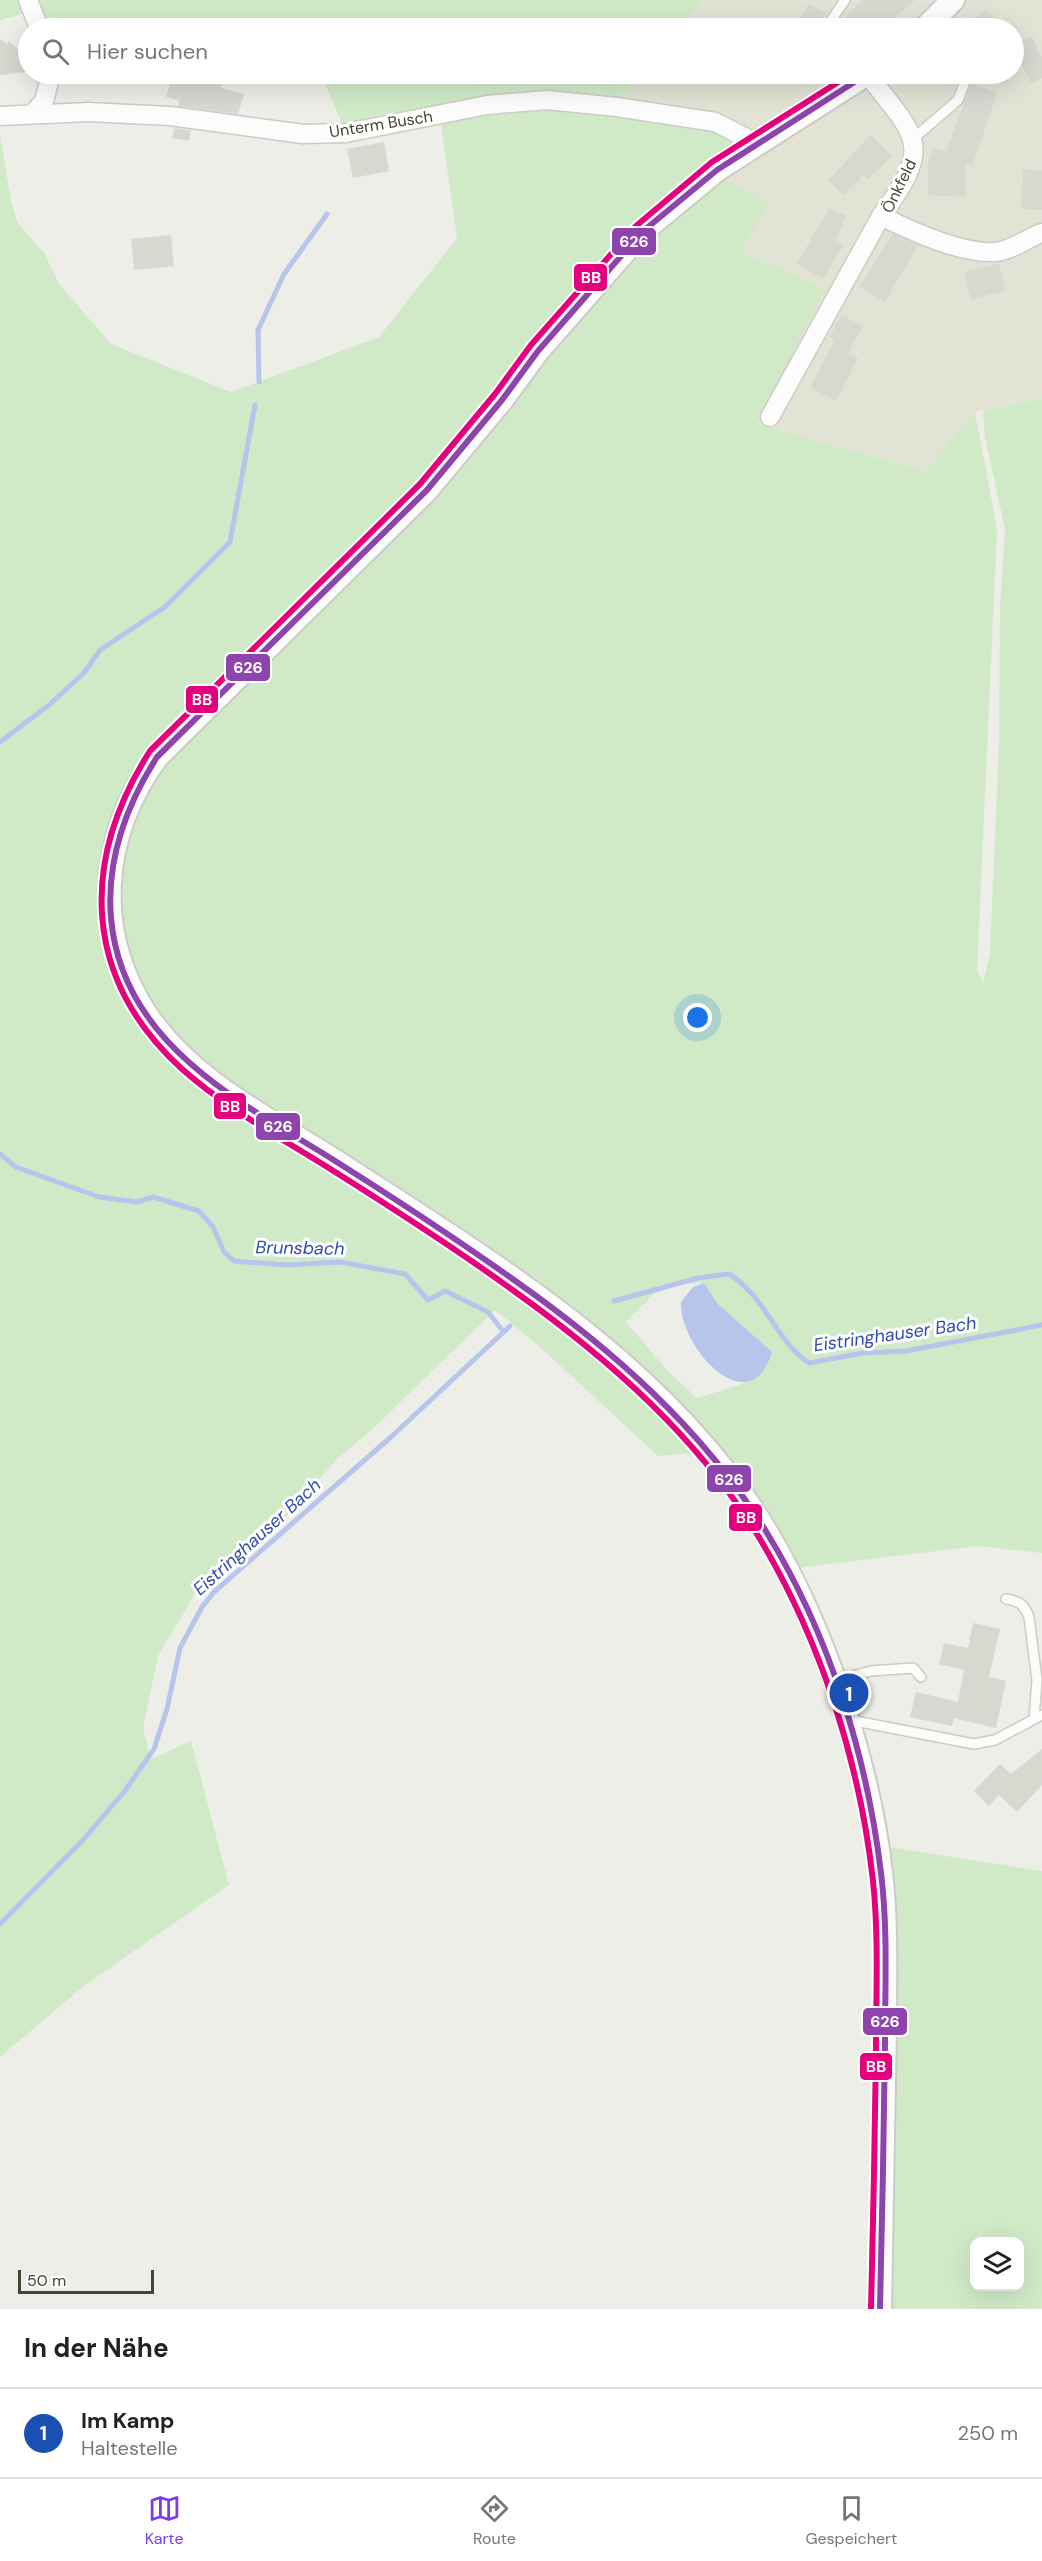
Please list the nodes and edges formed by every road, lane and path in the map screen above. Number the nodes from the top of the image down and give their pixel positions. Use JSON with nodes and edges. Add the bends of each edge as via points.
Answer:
{"nodes":[{"id":1,"x":28,"y":0,"type":"edge"},
{"id":2,"x":845,"y":0,"type":"edge"},
{"id":3,"x":953,"y":0,"type":"edge"},
{"id":4,"x":35,"y":18,"type":"edge"},
{"id":5,"x":833,"y":18,"type":"edge"},
{"id":6,"x":935,"y":18,"type":"edge"},
{"id":7,"x":48,"y":84,"type":"edge"},
{"id":8,"x":837,"y":84,"type":"edge"},
{"id":9,"x":875,"y":84,"type":"edge"},
{"id":10,"x":964,"y":84,"type":"edge"},
{"id":11,"x":34,"y":112,"type":"junction"},
{"id":12,"x":0,"y":116,"type":"edge"},
{"id":13,"x":913,"y":139,"type":"junction"},
{"id":14,"x":756,"y":143,"type":"junction"},
{"id":15,"x":881,"y":216,"type":"junction"},
{"id":16,"x":1042,"y":233,"type":"edge"},
{"id":17,"x":770,"y":417,"type":"dead end"},
{"id":18,"x":1006,"y":1599,"type":"dead end"},
{"id":19,"x":921,"y":1677,"type":"dead end"},
{"id":20,"x":834,"y":1681,"type":"junction"},
{"id":21,"x":1038,"y":1717,"type":"edge"},
{"id":22,"x":848,"y":1719,"type":"junction"},
{"id":23,"x":880,"y":2309,"type":"edge"}],
"edges":[{"from":1,"to":4,"type":"street"},
{"from":2,"to":5,"type":"lane"},
{"from":3,"to":6,"type":"street"},
{"from":7,"to":11,"type":"street","via":[[44,101]]},
{"from":8,"to":14,"type":"street"},
{"from":9,"to":13,"type":"street","name":"Önkfeld"},
{"from":10,"to":13,"type":"lane","via":[[958,100]]},
{"from":11,"to":12,"type":"street","name":"Unterm Busch"},
{"from":11,"to":14,"type":"street","name":"Unterm Busch","via":[[170,117],[303,134],[346,133],[487,105],[547,100],[715,122]]},
{"from":13,"to":15,"type":"street","name":"Önkfeld","via":[[915,158],[908,175]]},
{"from":14,"to":20,"type":"street","via":[[642,232],[538,351],[427,490],[157,757],[138,783],[121,822],[111,860],[110,913],[117,951],[130,987],[148,1017],[199,1071],[537,1297],[680,1420],[729,1477],[767,1533]]},
{"from":15,"to":16,"type":"street","name":"Önkfeld","via":[[932,240],[988,251],[1002,250]]},
{"from":15,"to":17,"type":"street"},
{"from":18,"to":21,"type":"lane","via":[[1017,1600],[1029,1617]]},
{"from":19,"to":20,"type":"lane","via":[[913,1668],[890,1669]]},
{"from":20,"to":22,"type":"street"},
{"from":21,"to":22,"type":"lane","via":[[994,1740],[974,1744]]},
{"from":22,"to":23,"type":"street","via":[[870,1807],[882,1883],[885,2052]]}]}
